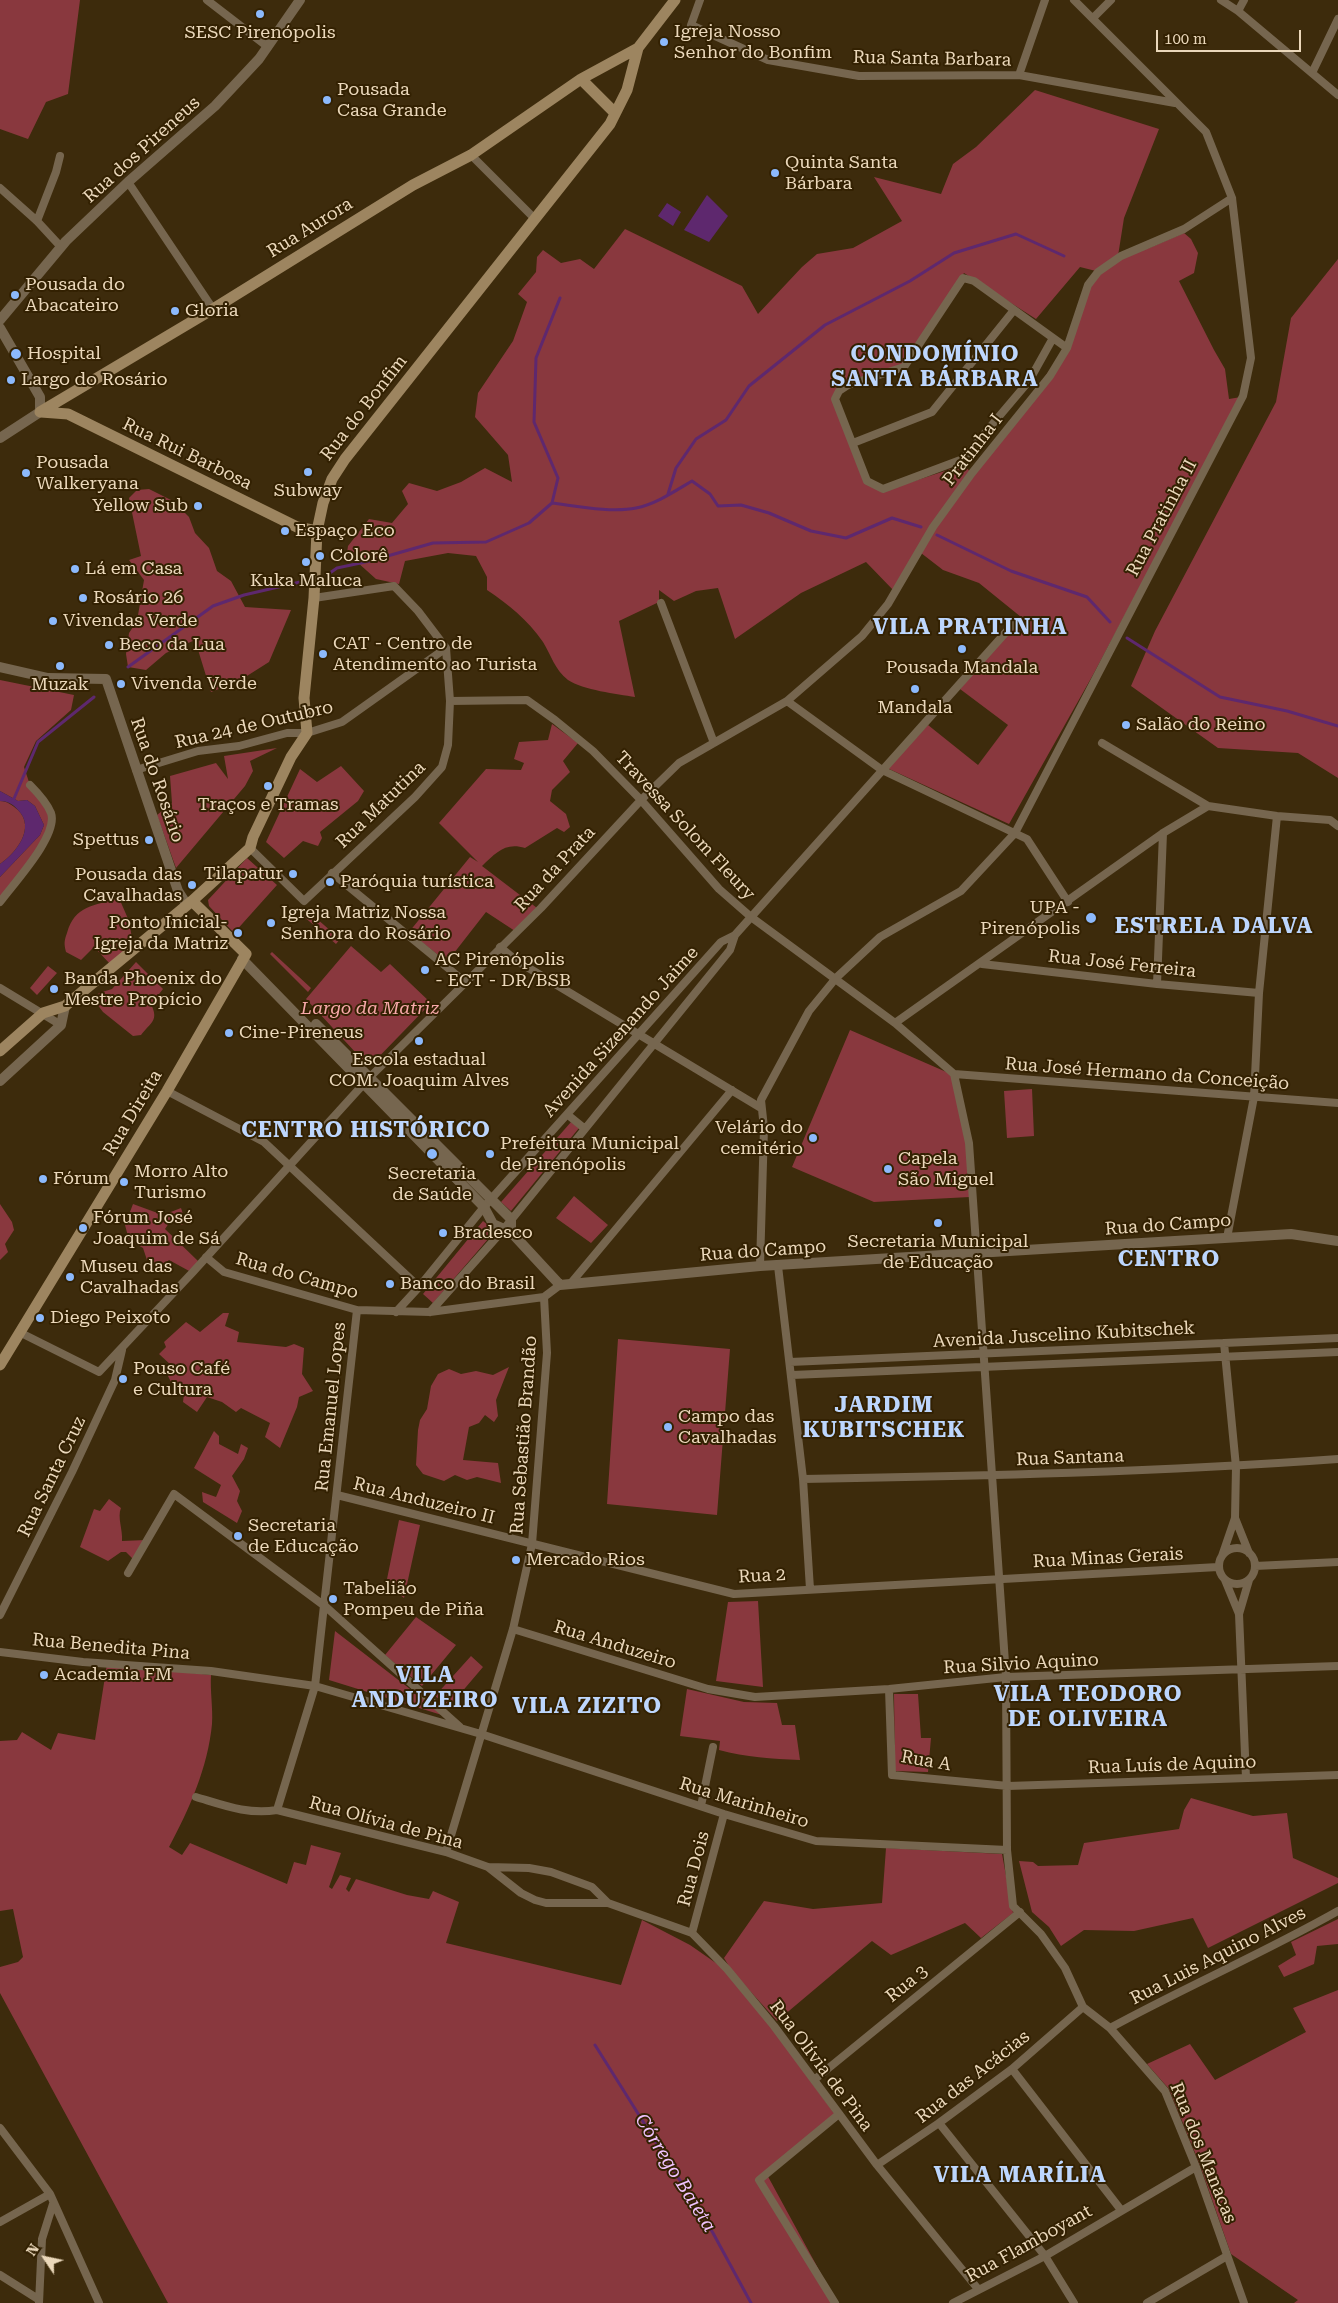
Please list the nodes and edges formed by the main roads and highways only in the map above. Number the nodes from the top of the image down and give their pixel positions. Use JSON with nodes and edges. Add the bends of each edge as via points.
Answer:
{"nodes":[{"id":1,"x":675,"y":0,"type":"edge"},
{"id":2,"x":638,"y":48,"type":"junction"},
{"id":3,"x":581,"y":78,"type":"junction"},
{"id":4,"x":615,"y":113,"type":"junction"},
{"id":5,"x":76,"y":392,"type":"junction"},
{"id":6,"x":40,"y":412,"type":"joint"},
{"id":7,"x":68,"y":414,"type":"junction"},
{"id":8,"x":317,"y":531,"type":"junction"},
{"id":9,"x":190,"y":903,"type":"junction"},
{"id":10,"x":0,"y":1051,"type":"edge"},
{"id":11,"x":0,"y":1365,"type":"edge"}],
"edges":[{"from":1,"to":2,"type":"main road"},
{"from":2,"to":3,"type":"main road","name":"Rua Aurora"},
{"from":2,"to":4,"type":"main road","name":"Rua do Bonfim","via":[[626,90]]},
{"from":3,"to":4,"type":"main road"},
{"from":3,"to":5,"type":"main road","name":"Rua Aurora","via":[[471,155],[413,185]]},
{"from":4,"to":8,"type":"main road","name":"Rua do Bonfim","via":[[610,124],[345,459],[332,479]]},
{"from":5,"to":6,"type":"main road","name":"Rua Aurora"},
{"from":5,"to":7,"type":"main road","via":[[67,401]]},
{"from":6,"to":7,"type":"main road","name":"Rua Rui Barbosa"},
{"from":7,"to":8,"type":"main road","name":"Rua Rui Barbosa","via":[[296,527]]},
{"from":8,"to":9,"type":"main road","name":"Rua do Bonfim","via":[[304,698],[307,733],[291,757],[250,848]]},
{"from":9,"to":10,"type":"main road","via":[[65,1006],[43,1013]]},
{"from":9,"to":11,"type":"main road","name":"Rua Direita","via":[[244,957],[167,1091]]}]}
